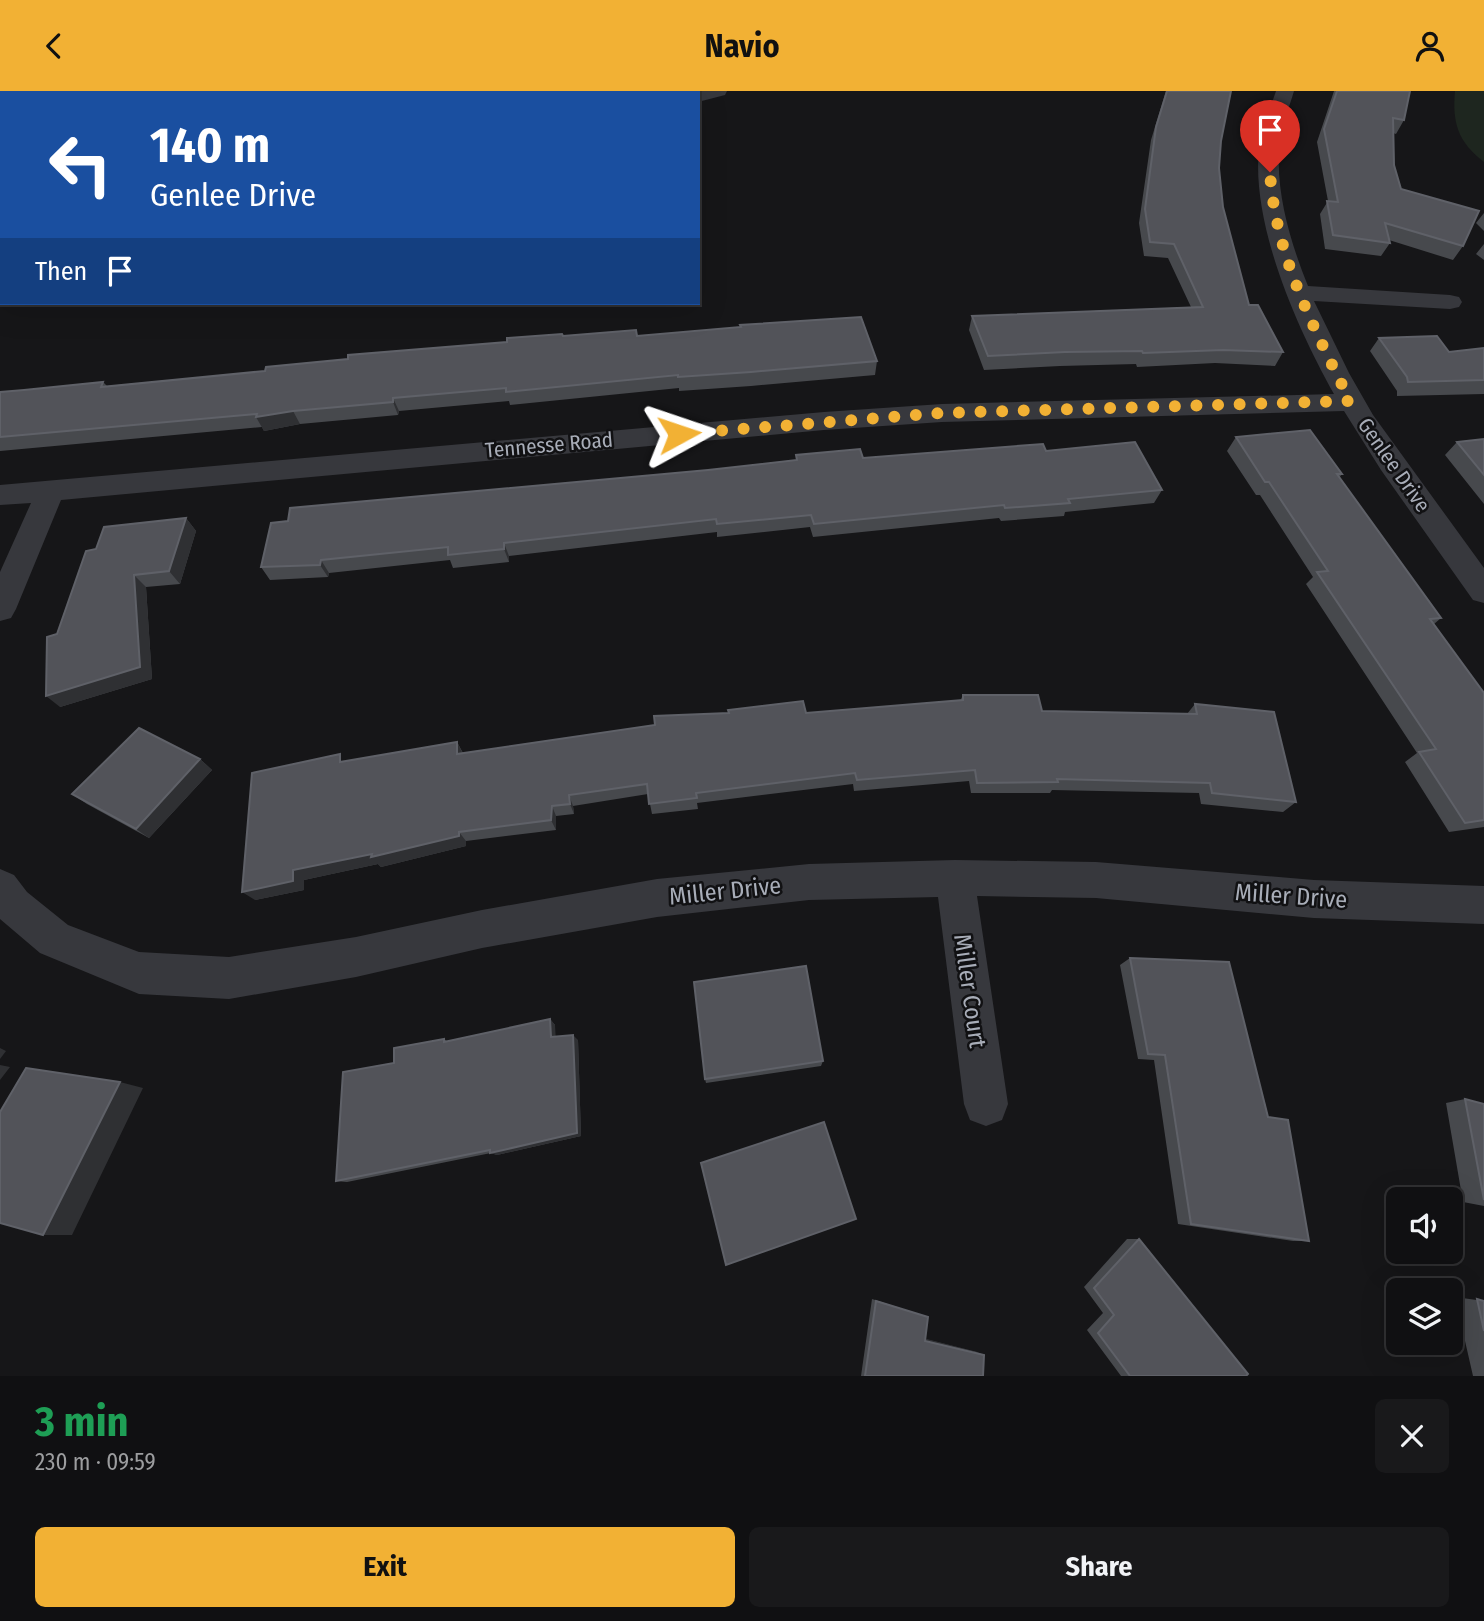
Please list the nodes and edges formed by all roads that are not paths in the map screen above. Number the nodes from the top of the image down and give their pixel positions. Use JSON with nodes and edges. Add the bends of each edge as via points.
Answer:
{"nodes":[{"id":1,"x":718,"y":91,"type":"edge"},
{"id":2,"x":1285,"y":91,"type":"edge"},
{"id":3,"x":700,"y":96,"type":"edge"},
{"id":4,"x":1298,"y":293,"type":"junction"},
{"id":5,"x":1450,"y":302,"type":"dead end"},
{"id":6,"x":1350,"y":401,"type":"junction"},
{"id":7,"x":50,"y":491,"type":"junction"},
{"id":8,"x":0,"y":495,"type":"edge"},
{"id":9,"x":1484,"y":591,"type":"edge"},
{"id":10,"x":0,"y":609,"type":"edge"},
{"id":11,"x":955,"y":878,"type":"junction"},
{"id":12,"x":0,"y":888,"type":"edge"},
{"id":13,"x":1484,"y":905,"type":"edge"},
{"id":14,"x":986,"y":1104,"type":"dead end"}],
"edges":[{"from":1,"to":3,"type":"street"},
{"from":2,"to":4,"type":"street","name":"Genlee Drive","via":[[1269,147],[1271,196]]},
{"from":4,"to":5,"type":"street"},
{"from":4,"to":6,"type":"street","name":"Genlee Drive"},
{"from":6,"to":7,"type":"street","name":"Tennesse Road","via":[[942,413],[824,421]]},
{"from":6,"to":9,"type":"street","name":"Genlee Drive"},
{"from":7,"to":8,"type":"street","name":"Tennesse Road"},
{"from":7,"to":10,"type":"street"},
{"from":11,"to":12,"type":"street","name":"Miller Drive","via":[[809,882],[657,898],[229,978],[139,973],[54,940]]},
{"from":11,"to":13,"type":"street","name":"Miller Drive","via":[[1096,880],[1314,899]]},
{"from":11,"to":14,"type":"street","name":"Miller Court"}]}
